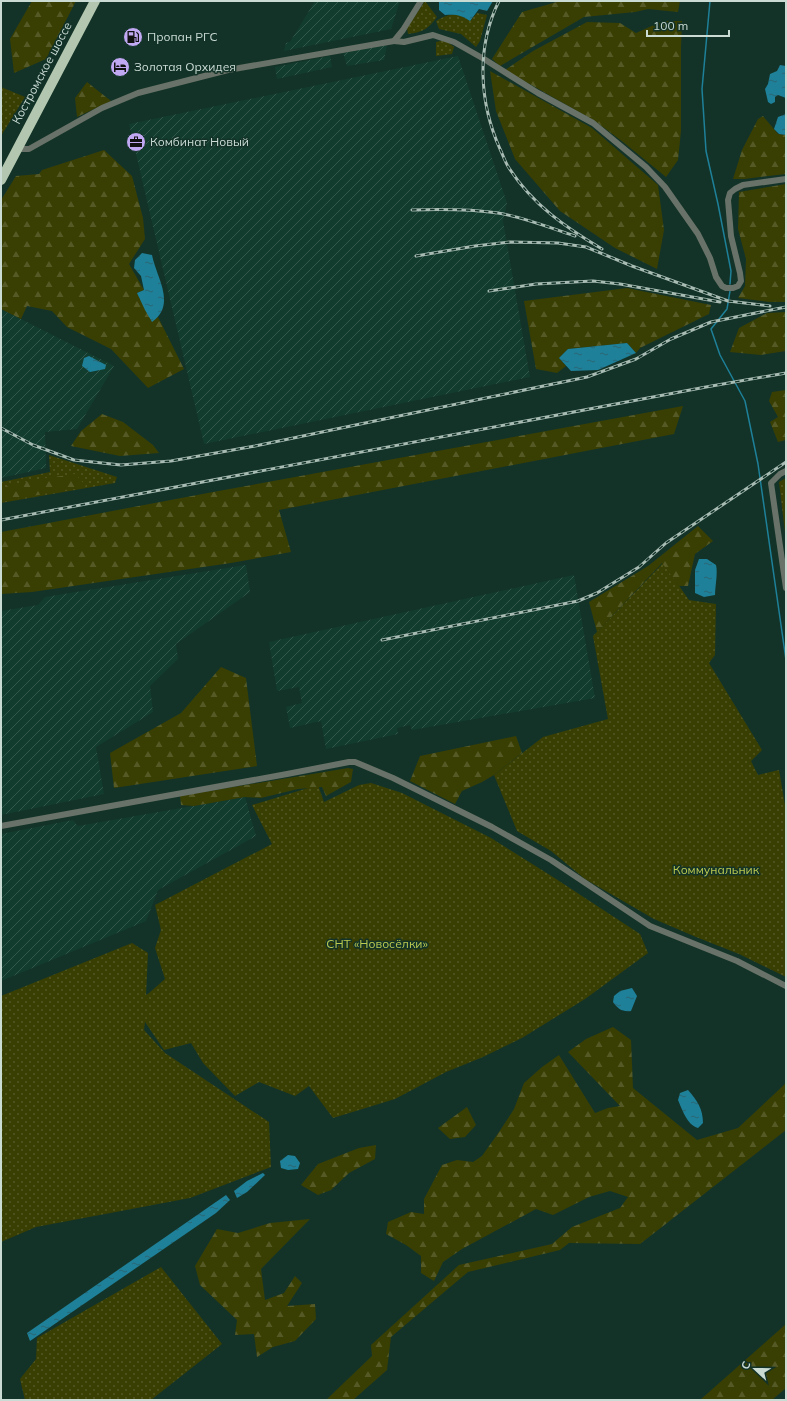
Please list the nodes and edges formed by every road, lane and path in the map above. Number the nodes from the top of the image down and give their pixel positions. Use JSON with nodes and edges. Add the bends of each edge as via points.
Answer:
{"nodes":[{"id":1,"x":95,"y":1,"type":"edge"},
{"id":2,"x":421,"y":1,"type":"edge"},
{"id":3,"x":394,"y":41,"type":"junction"},
{"id":4,"x":17,"y":149,"type":"junction"},
{"id":5,"x":786,"y":179,"type":"edge"},
{"id":6,"x":1,"y":180,"type":"edge"},
{"id":7,"x":786,"y":471,"type":"edge"},
{"id":8,"x":786,"y":588,"type":"edge"},
{"id":9,"x":1,"y":826,"type":"edge"},
{"id":10,"x":786,"y":986,"type":"edge"}],
"edges":[{"from":1,"to":4,"type":"highway","name":"Костромское шоссе"},
{"from":2,"to":3,"type":"street"},
{"from":3,"to":4,"type":"street","via":[[228,70],[150,89],[102,108],[29,149]]},
{"from":3,"to":5,"type":"street","via":[[404,42],[433,35],[454,42],[593,124],[646,167],[665,187],[698,234],[716,277],[726,288],[738,286],[740,281],[732,236],[728,200],[730,193],[743,185]]},
{"from":4,"to":6,"type":"highway","name":"Костромское шоссе"},
{"from":7,"to":8,"type":"street","via":[[771,483]]},
{"from":9,"to":10,"type":"street","via":[[355,762],[492,827],[551,860],[650,926],[737,961]]}]}
